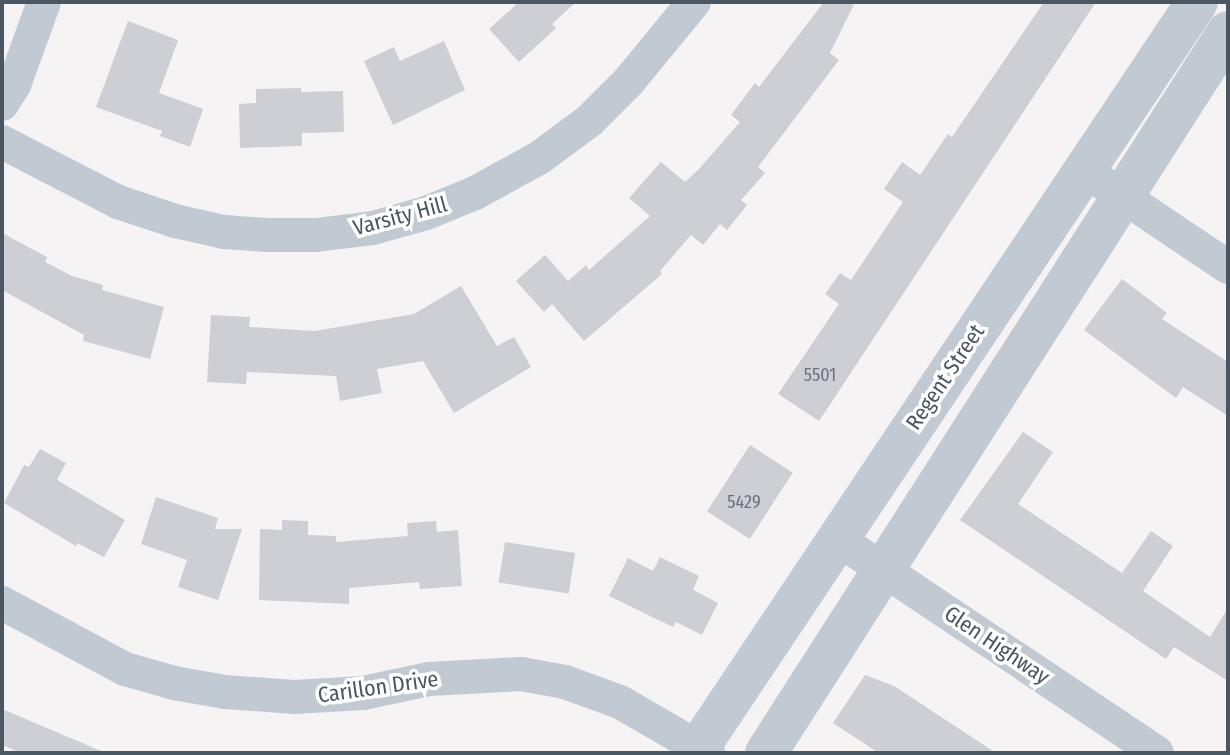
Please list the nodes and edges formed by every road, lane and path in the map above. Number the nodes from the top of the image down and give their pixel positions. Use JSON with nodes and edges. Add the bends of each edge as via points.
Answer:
{"nodes":[{"id":1,"x":44,"y":2,"type":"edge"},
{"id":2,"x":694,"y":2,"type":"edge"},
{"id":3,"x":1197,"y":2,"type":"edge"},
{"id":4,"x":1228,"y":32,"type":"edge"},
{"id":5,"x":2,"y":104,"type":"edge"},
{"id":6,"x":2,"y":142,"type":"edge"},
{"id":7,"x":1085,"y":171,"type":"junction"},
{"id":8,"x":1122,"y":194,"type":"junction"},
{"id":9,"x":1228,"y":267,"type":"edge"},
{"id":10,"x":836,"y":538,"type":"junction"},
{"id":11,"x":884,"y":570,"type":"junction"},
{"id":12,"x":2,"y":603,"type":"edge"},
{"id":13,"x":700,"y":751,"type":"edge"},
{"id":14,"x":766,"y":753,"type":"edge"},
{"id":15,"x":1157,"y":753,"type":"edge"}],
"edges":[{"from":1,"to":5,"type":"street"},
{"from":2,"to":6,"type":"street","name":"Varsity Hill","via":[[599,111],[539,158],[475,193],[373,228],[267,235],[175,221],[118,202]]},
{"from":3,"to":7,"type":"street","name":"Regent Street"},
{"from":4,"to":8,"type":"street"},
{"from":7,"to":8,"type":"street"},
{"from":7,"to":10,"type":"street","name":"Regent Street"},
{"from":8,"to":9,"type":"street"},
{"from":8,"to":11,"type":"street"},
{"from":10,"to":11,"type":"street","name":"Glen Highway"},
{"from":10,"to":13,"type":"street","name":"Regent Street"},
{"from":11,"to":14,"type":"street"},
{"from":11,"to":15,"type":"street","name":"Glen Highway"},
{"from":12,"to":13,"type":"street","name":"Carillon Drive","via":[[125,669],[174,683],[294,697],[363,693],[429,679],[521,674],[565,682],[620,702]]}]}
